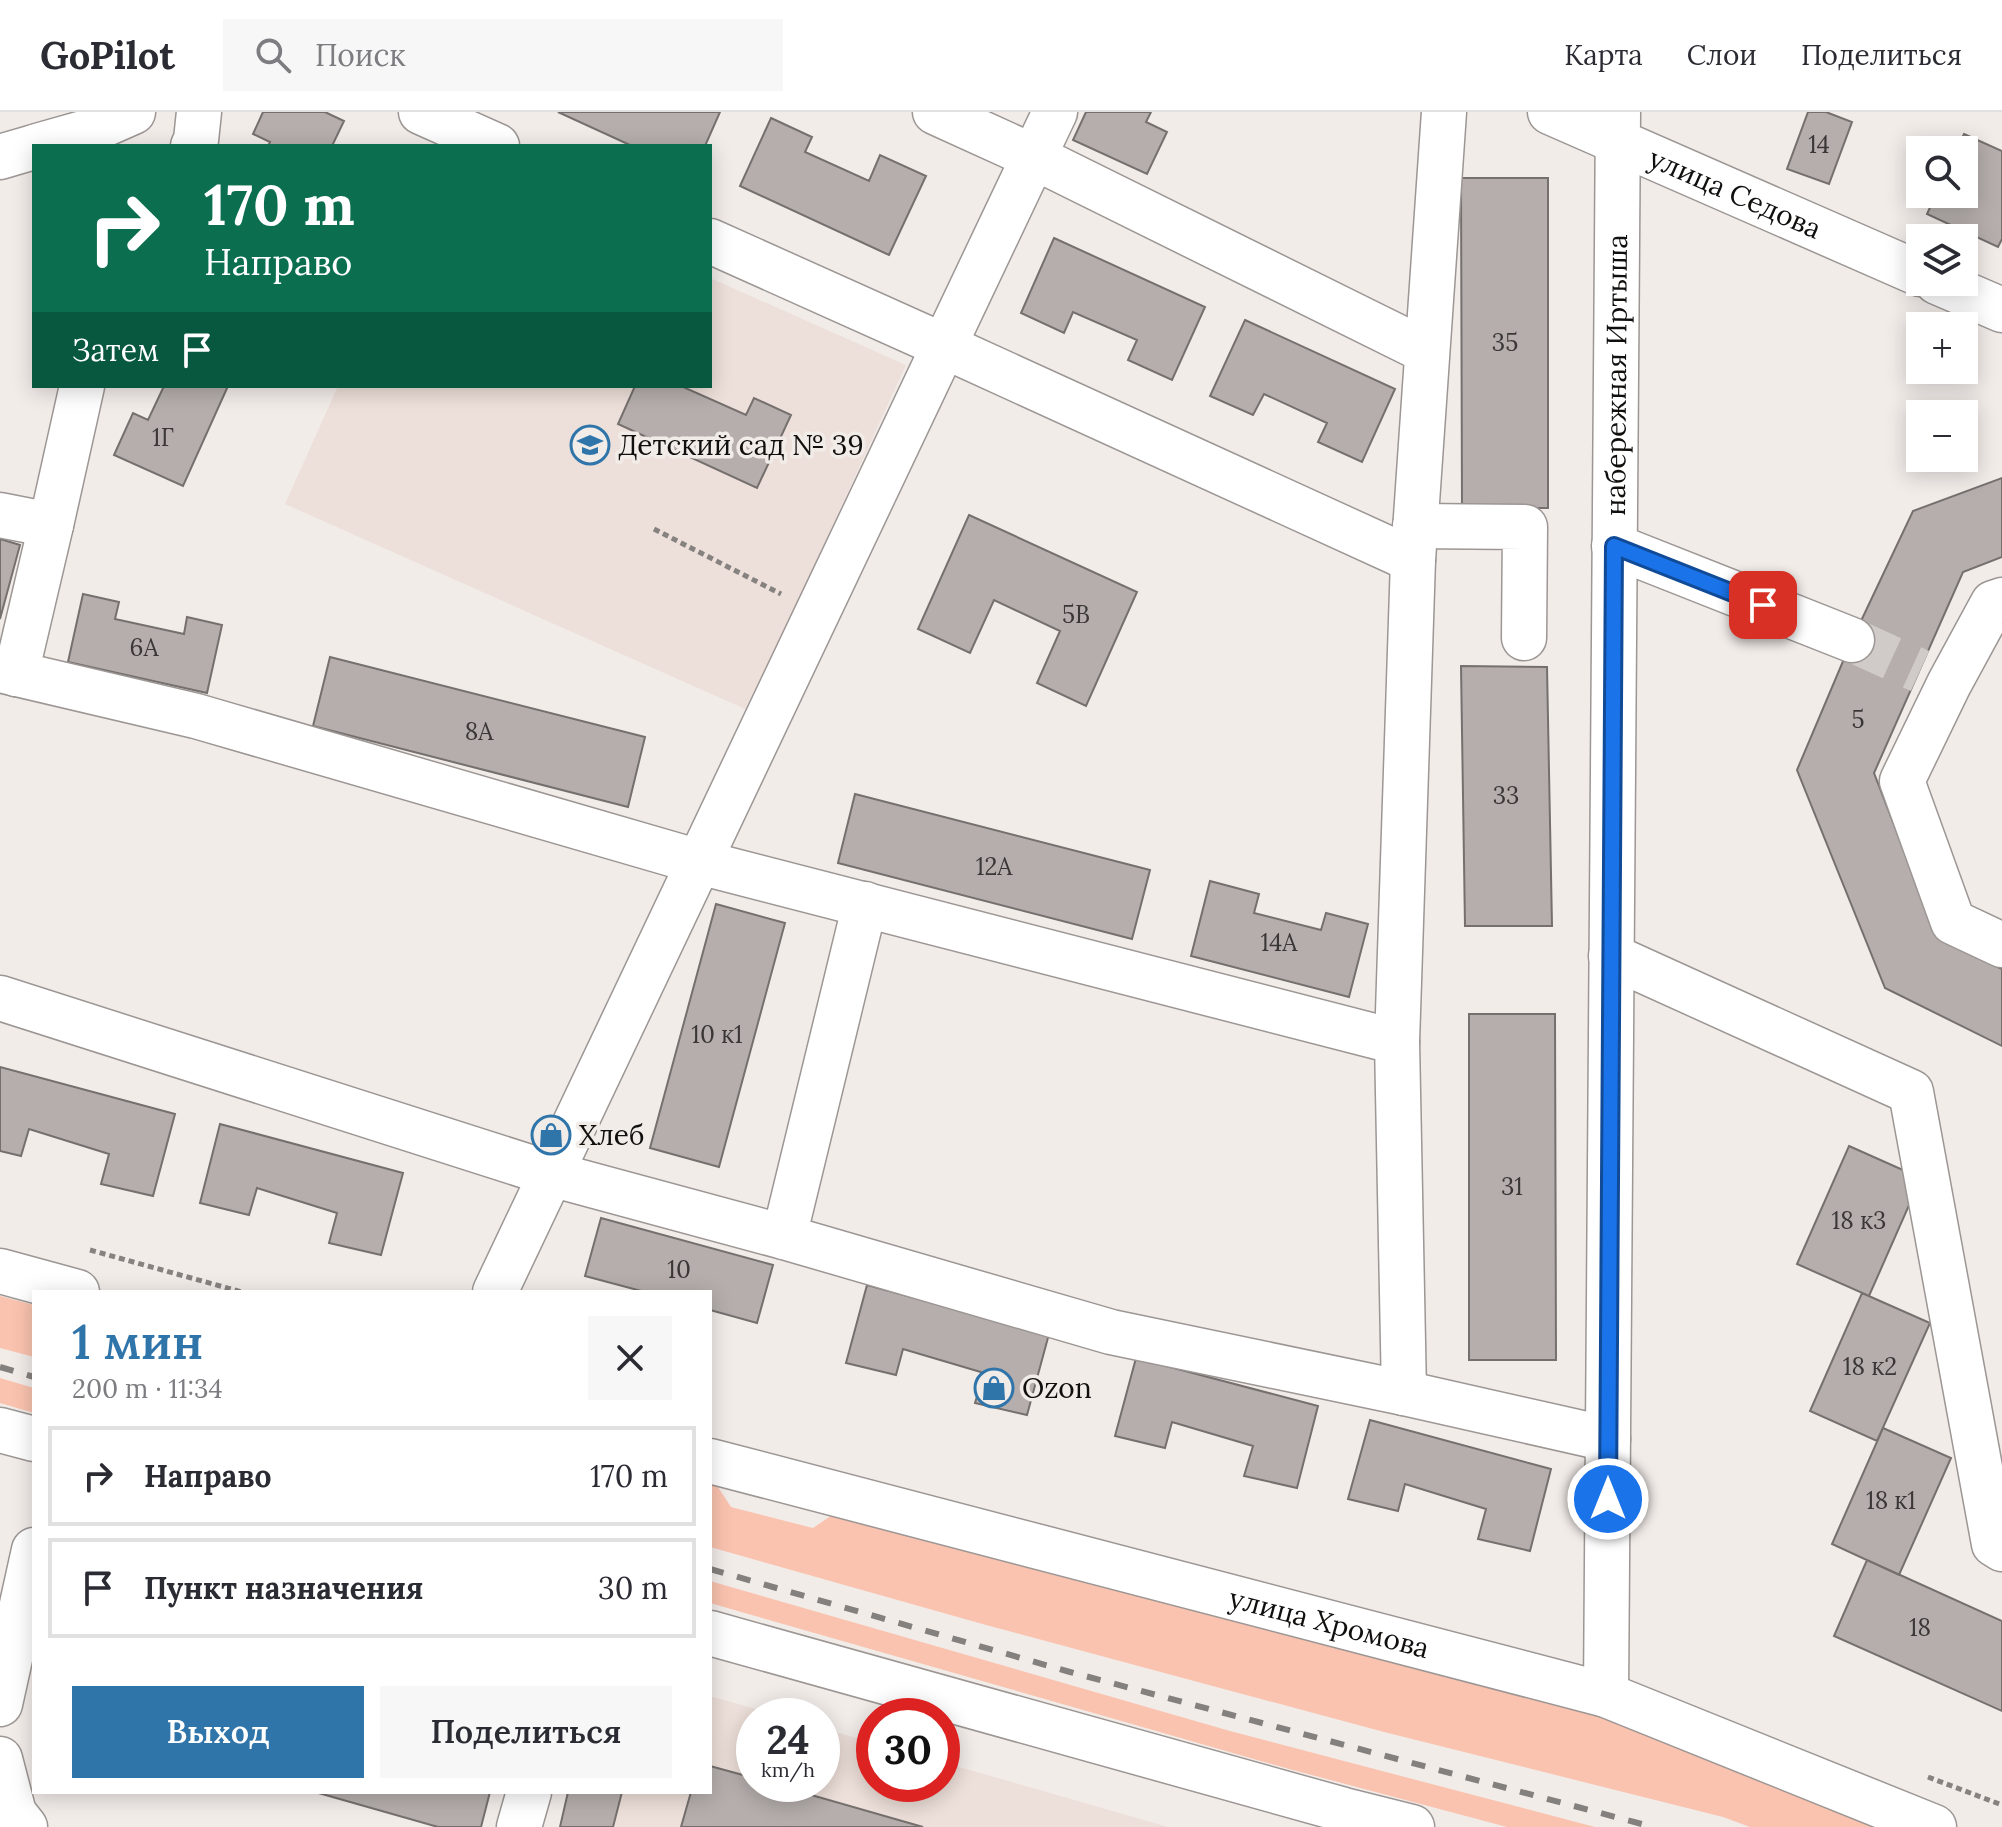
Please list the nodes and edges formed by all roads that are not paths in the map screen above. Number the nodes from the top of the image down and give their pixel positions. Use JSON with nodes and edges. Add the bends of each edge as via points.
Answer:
{"nodes":[{"id":1,"x":133,"y":112,"type":"edge"},
{"id":2,"x":199,"y":112,"type":"edge"},
{"id":3,"x":421,"y":112,"type":"edge"},
{"id":4,"x":935,"y":112,"type":"edge"},
{"id":5,"x":1055,"y":112,"type":"edge"},
{"id":6,"x":1444,"y":112,"type":"edge"},
{"id":7,"x":1550,"y":112,"type":"edge"},
{"id":8,"x":1617,"y":127,"type":"edge"},
{"id":9,"x":43,"y":144,"type":"edge"},
{"id":10,"x":194,"y":144,"type":"edge"},
{"id":11,"x":493,"y":144,"type":"edge"},
{"id":12,"x":32,"y":147,"type":"edge"},
{"id":13,"x":0,"y":157,"type":"edge"},
{"id":14,"x":1034,"y":157,"type":"junction"},
{"id":15,"x":712,"y":242,"type":"edge"},
{"id":16,"x":1906,"y":267,"type":"edge"},
{"id":17,"x":1970,"y":296,"type":"edge"},
{"id":18,"x":2002,"y":310,"type":"edge"},
{"id":19,"x":944,"y":346,"type":"junction"},
{"id":20,"x":1426,"y":351,"type":"junction"},
{"id":21,"x":82,"y":388,"type":"edge"},
{"id":22,"x":0,"y":515,"type":"edge"},
{"id":23,"x":51,"y":525,"type":"junction"},
{"id":24,"x":1414,"y":543,"type":"junction"},
{"id":25,"x":1614,"y":546,"type":"junction"},
{"id":26,"x":2002,"y":600,"type":"edge"},
{"id":27,"x":1524,"y":638,"type":"dead end"},
{"id":28,"x":1852,"y":640,"type":"tunnel mouth"},
{"id":29,"x":8,"y":672,"type":"edge"},
{"id":30,"x":699,"y":862,"type":"junction"},
{"id":31,"x":865,"y":904,"type":"junction"},
{"id":32,"x":2002,"y":945,"type":"edge"},
{"id":33,"x":1611,"y":956,"type":"junction"},
{"id":34,"x":0,"y":998,"type":"edge"},
{"id":35,"x":1397,"y":1042,"type":"junction"},
{"id":36,"x":551,"y":1174,"type":"junction"},
{"id":37,"x":784,"y":1237,"type":"junction"},
{"id":38,"x":0,"y":1271,"type":"edge"},
{"id":39,"x":70,"y":1290,"type":"edge"},
{"id":40,"x":496,"y":1290,"type":"edge"},
{"id":41,"x":1404,"y":1393,"type":"junction"},
{"id":42,"x":0,"y":1430,"type":"edge"},
{"id":43,"x":32,"y":1438,"type":"edge"},
{"id":44,"x":1608,"y":1439,"type":"junction"},
{"id":45,"x":712,"y":1462,"type":"edge"},
{"id":46,"x":2002,"y":1549,"type":"edge"},
{"id":47,"x":32,"y":1555,"type":"edge"},
{"id":48,"x":10,"y":1615,"type":"edge"},
{"id":49,"x":712,"y":1634,"type":"edge"},
{"id":50,"x":1606,"y":1695,"type":"junction"},
{"id":51,"x":0,"y":1704,"type":"edge"},
{"id":52,"x":0,"y":1759,"type":"edge"},
{"id":53,"x":528,"y":1794,"type":"edge"},
{"id":54,"x":1296,"y":1812,"type":"edge"},
{"id":55,"x":1342,"y":1818,"type":"edge"},
{"id":56,"x":25,"y":1827,"type":"edge"},
{"id":57,"x":519,"y":1827,"type":"edge"},
{"id":58,"x":1412,"y":1827,"type":"edge"},
{"id":59,"x":1934,"y":1827,"type":"edge"}],
"edges":[{"from":1,"to":9,"type":"street"},
{"from":2,"to":10,"type":"street"},
{"from":3,"to":11,"type":"street"},
{"from":4,"to":14,"type":"street"},
{"from":5,"to":14,"type":"street"},
{"from":6,"to":20,"type":"street"},
{"from":7,"to":8,"type":"street","name":"улица Седова"},
{"from":8,"to":16,"type":"street","name":"улица Седова"},
{"from":8,"to":25,"type":"street","name":"набережная Иртыша"},
{"from":12,"to":13,"type":"street"},
{"from":14,"to":19,"type":"street"},
{"from":14,"to":20,"type":"street"},
{"from":15,"to":19,"type":"street"},
{"from":17,"to":18,"type":"street"},
{"from":19,"to":24,"type":"street"},
{"from":19,"to":30,"type":"street"},
{"from":20,"to":24,"type":"street"},
{"from":21,"to":23,"type":"street"},
{"from":22,"to":23,"type":"street"},
{"from":23,"to":29,"type":"street"},
{"from":24,"to":27,"type":"street","via":[[1525,527]]},
{"from":24,"to":35,"type":"street"},
{"from":25,"to":28,"type":"street"},
{"from":25,"to":33,"type":"street","name":"набережная Иртыша"},
{"from":26,"to":32,"type":"street","via":[[1993,603],[1934,678],[1902,781],[1953,922]]},
{"from":29,"to":30,"type":"street","via":[[196,716]]},
{"from":30,"to":31,"type":"street"},
{"from":30,"to":36,"type":"street"},
{"from":31,"to":35,"type":"street"},
{"from":31,"to":37,"type":"street"},
{"from":33,"to":44,"type":"street","name":"набережная Иртыша"},
{"from":33,"to":46,"type":"street","via":[[1911,1092],[1994,1544]]},
{"from":34,"to":36,"type":"street"},
{"from":35,"to":41,"type":"street"},
{"from":36,"to":37,"type":"street"},
{"from":36,"to":40,"type":"street"},
{"from":37,"to":41,"type":"street","via":[[1111,1332]]},
{"from":38,"to":39,"type":"street"},
{"from":41,"to":44,"type":"street"},
{"from":42,"to":43,"type":"street"},
{"from":44,"to":50,"type":"street","name":"набережная Иртыша"},
{"from":45,"to":50,"type":"street","name":"улица Хромова"},
{"from":47,"to":48,"type":"street"},
{"from":48,"to":51,"type":"street"},
{"from":49,"to":54,"type":"street"},
{"from":50,"to":59,"type":"street","name":"улица Хромова"},
{"from":52,"to":56,"type":"street","via":[[14,1813]]},
{"from":53,"to":57,"type":"street"},
{"from":54,"to":55,"type":"street"},
{"from":55,"to":58,"type":"street"}]}
